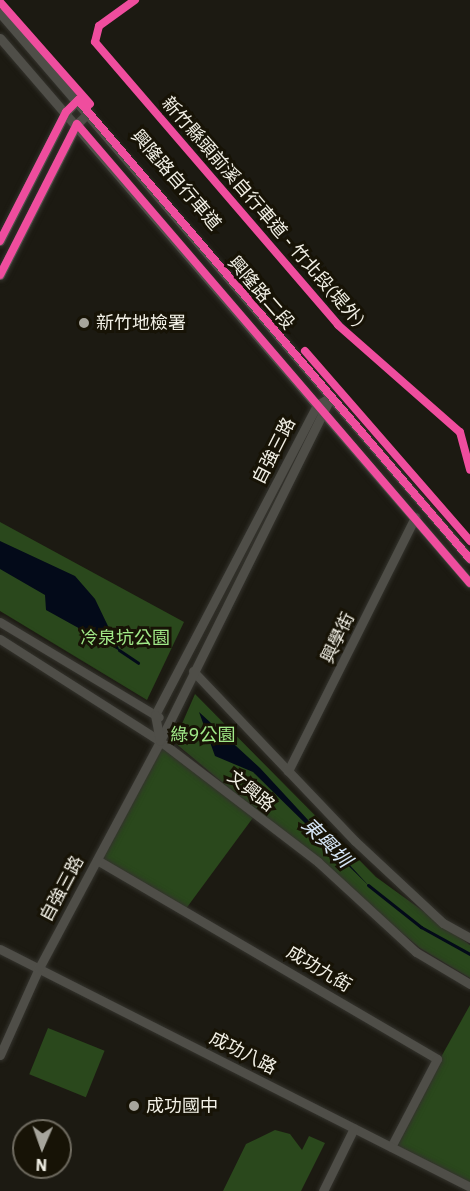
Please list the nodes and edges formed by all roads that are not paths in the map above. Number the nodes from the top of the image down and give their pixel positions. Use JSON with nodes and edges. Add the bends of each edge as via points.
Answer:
{"nodes":[{"id":1,"x":0,"y":13,"type":"edge"},
{"id":2,"x":0,"y":38,"type":"edge"},
{"id":3,"x":78,"y":100,"type":"junction"},
{"id":4,"x":66,"y":112,"type":"junction"},
{"id":5,"x":88,"y":113,"type":"junction"},
{"id":6,"x":77,"y":124,"type":"junction"},
{"id":7,"x":0,"y":241,"type":"edge"},
{"id":8,"x":0,"y":276,"type":"edge"},
{"id":9,"x":330,"y":397,"type":"junction"},
{"id":10,"x":317,"y":405,"type":"junction"},
{"id":11,"x":325,"y":414,"type":"junction"},
{"id":12,"x":415,"y":517,"type":"junction"},
{"id":13,"x":470,"y":559,"type":"edge"},
{"id":14,"x":470,"y":583,"type":"edge"},
{"id":15,"x":0,"y":622,"type":"edge"},
{"id":16,"x":0,"y":639,"type":"edge"},
{"id":17,"x":193,"y":671,"type":"junction"},
{"id":18,"x":154,"y":715,"type":"junction"},
{"id":19,"x":169,"y":723,"type":"junction"},
{"id":20,"x":160,"y":741,"type":"junction"},
{"id":21,"x":288,"y":771,"type":"junction"},
{"id":22,"x":97,"y":860,"type":"junction"},
{"id":23,"x":470,"y":938,"type":"edge"},
{"id":24,"x":0,"y":949,"type":"edge"},
{"id":25,"x":39,"y":968,"type":"junction"},
{"id":26,"x":470,"y":984,"type":"edge"},
{"id":27,"x":1,"y":1052,"type":"edge"},
{"id":28,"x":354,"y":1128,"type":"junction"},
{"id":29,"x":392,"y":1147,"type":"junction"},
{"id":30,"x":470,"y":1187,"type":"edge"},
{"id":31,"x":323,"y":1191,"type":"edge"}],
"edges":[{"from":1,"to":3,"type":"street","name":"興隆路二段"},
{"from":2,"to":4,"type":"street","name":"興隆路二段"},
{"from":3,"to":4,"type":"street"},
{"from":3,"to":5,"type":"street","name":"興隆路二段"},
{"from":4,"to":6,"type":"street","name":"興隆路二段"},
{"from":4,"to":7,"type":"street"},
{"from":5,"to":6,"type":"street"},
{"from":5,"to":9,"type":"street","name":"興隆路二段"},
{"from":6,"to":8,"type":"street"},
{"from":6,"to":10,"type":"street","name":"興隆路二段"},
{"from":9,"to":10,"type":"street","name":"自強三路"},
{"from":9,"to":11,"type":"street","name":"自強三路"},
{"from":9,"to":13,"type":"street","name":"興隆路二段"},
{"from":10,"to":11,"type":"street","name":"興隆路二段"},
{"from":10,"to":18,"type":"street","name":"自強三路"},
{"from":11,"to":12,"type":"street","name":"興隆路二段"},
{"from":11,"to":17,"type":"street","name":"自強三路"},
{"from":12,"to":14,"type":"street","name":"興隆路二段"},
{"from":12,"to":21,"type":"street","name":"興學街"},
{"from":15,"to":18,"type":"street"},
{"from":16,"to":20,"type":"street","name":"文興路"},
{"from":17,"to":19,"type":"street","name":"自強三路"},
{"from":17,"to":21,"type":"street","name":"文興路"},
{"from":18,"to":19,"type":"street"},
{"from":18,"to":20,"type":"street"},
{"from":19,"to":20,"type":"street","name":"自強三路"},
{"from":20,"to":22,"type":"street","name":"自強三路"},
{"from":20,"to":26,"type":"street","name":"文興路","via":[[318,862],[416,952]]},
{"from":21,"to":23,"type":"street","name":"文興路","via":[[406,889]]},
{"from":22,"to":25,"type":"street","name":"自強三路"},
{"from":22,"to":29,"type":"street","name":"成功九街","via":[[437,1059]]},
{"from":24,"to":25,"type":"street","name":"成功八路"},
{"from":25,"to":27,"type":"street","name":"自強三路"},
{"from":25,"to":28,"type":"street","name":"成功八路"},
{"from":28,"to":29,"type":"street","name":"成功八路"},
{"from":28,"to":31,"type":"street"},
{"from":29,"to":30,"type":"street","name":"成功八路"}]}
